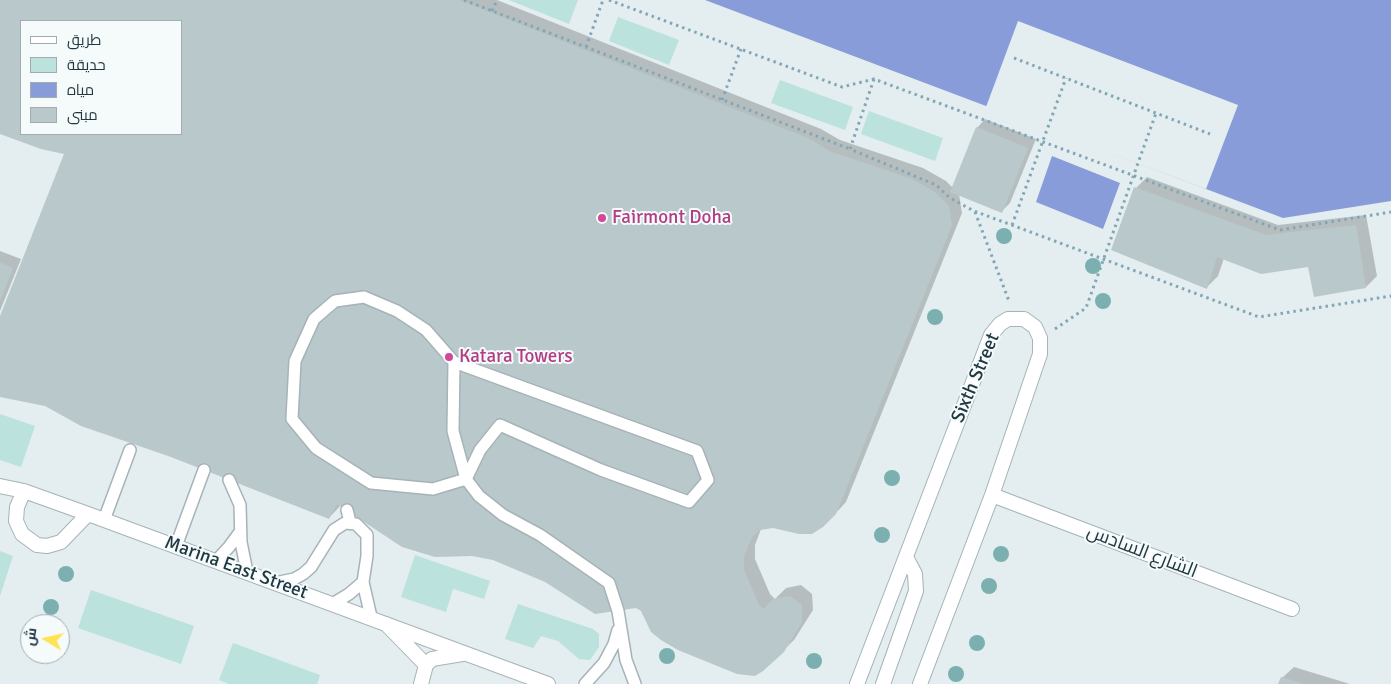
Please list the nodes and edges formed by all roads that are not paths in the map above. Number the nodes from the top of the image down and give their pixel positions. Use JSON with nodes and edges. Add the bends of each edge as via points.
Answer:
{"nodes":[{"id":1,"x":454,"y":362,"type":"junction"},
{"id":2,"x":130,"y":450,"type":"dead end"},
{"id":3,"x":204,"y":470,"type":"dead end"},
{"id":4,"x":466,"y":479,"type":"junction"},
{"id":5,"x":229,"y":480,"type":"dead end"},
{"id":6,"x":0,"y":486,"type":"edge"},
{"id":7,"x":24,"y":491,"type":"junction"},
{"id":8,"x":992,"y":495,"type":"junction"},
{"id":9,"x":347,"y":510,"type":"dead end"},
{"id":10,"x":88,"y":514,"type":"junction"},
{"id":11,"x":104,"y":520,"type":"junction"},
{"id":12,"x":350,"y":522,"type":"junction"},
{"id":13,"x":240,"y":532,"type":"junction"},
{"id":14,"x":176,"y":546,"type":"junction"},
{"id":15,"x":906,"y":557,"type":"junction"},
{"id":16,"x":216,"y":561,"type":"junction"},
{"id":17,"x":247,"y":572,"type":"junction"},
{"id":18,"x":363,"y":582,"type":"junction"},
{"id":19,"x":275,"y":583,"type":"junction"},
{"id":20,"x":334,"y":603,"type":"junction"},
{"id":21,"x":1292,"y":609,"type":"dead end"},
{"id":22,"x":378,"y":619,"type":"junction"},
{"id":23,"x":620,"y":623,"type":"junction"},
{"id":24,"x":465,"y":654,"type":"junction"},
{"id":25,"x":865,"y":664,"type":"junction"},
{"id":26,"x":426,"y":666,"type":"junction"},
{"id":27,"x":926,"y":669,"type":"junction"},
{"id":28,"x":421,"y":684,"type":"edge"},
{"id":29,"x":548,"y":684,"type":"edge"},
{"id":30,"x":585,"y":684,"type":"edge"},
{"id":31,"x":635,"y":684,"type":"edge"},
{"id":32,"x":847,"y":684,"type":"edge"},
{"id":33,"x":857,"y":684,"type":"edge"},
{"id":34,"x":883,"y":684,"type":"edge"},
{"id":35,"x":920,"y":684,"type":"edge"},
{"id":36,"x":925,"y":684,"type":"edge"}],
"edges":[{"from":1,"to":4,"type":"lane","via":[[453,431]]},
{"from":1,"to":4,"type":"lane","via":[[426,330],[397,311],[364,297],[335,301],[314,320],[295,361],[292,419],[316,448],[371,483],[433,489]]},
{"from":1,"to":4,"type":"lane","via":[[697,451],[708,480],[689,502],[600,470],[500,425],[480,450]]},
{"from":2,"to":11,"type":"lane"},
{"from":3,"to":14,"type":"lane"},
{"from":4,"to":23,"type":"lane","via":[[479,496],[503,516],[540,535],[609,583]]},
{"from":5,"to":13,"type":"lane","via":[[240,505]]},
{"from":6,"to":7,"type":"street","name":"Marina East Street"},
{"from":7,"to":10,"type":"street","name":"Marina East Street"},
{"from":7,"to":10,"type":"street","via":[[17,506],[16,521],[22,534],[36,545],[61,542]]},
{"from":8,"to":15,"type":"street","name":"Sixth Street","via":[[1040,354],[1040,338],[1035,327],[1024,319],[1008,319],[991,335]]},
{"from":8,"to":21,"type":"street","name":"الشارع السادس"},
{"from":8,"to":27,"type":"street"},
{"from":9,"to":12,"type":"lane"},
{"from":10,"to":11,"type":"street","name":"Marina East Street"},
{"from":11,"to":14,"type":"street","name":"Marina East Street"},
{"from":12,"to":18,"type":"lane","via":[[362,528],[367,535]]},
{"from":12,"to":19,"type":"lane","via":[[340,524],[334,530],[311,567],[303,574]]},
{"from":13,"to":16,"type":"lane"},
{"from":13,"to":17,"type":"lane"},
{"from":14,"to":16,"type":"street","name":"Marina East Street"},
{"from":15,"to":25,"type":"street","name":"Sixth Street"},
{"from":15,"to":34,"type":"street","via":[[915,574],[916,591]]},
{"from":16,"to":17,"type":"street","name":"Marina East Street"},
{"from":17,"to":19,"type":"street","name":"Marina East Street"},
{"from":18,"to":20,"type":"lane"},
{"from":18,"to":22,"type":"lane"},
{"from":19,"to":20,"type":"street","name":"Marina East Street"},
{"from":20,"to":22,"type":"street","name":"Marina East Street"},
{"from":22,"to":24,"type":"street","name":"Marina East Street"},
{"from":22,"to":26,"type":"street","name":"Marina East Street"},
{"from":23,"to":30,"type":"lane","via":[[604,663]]},
{"from":23,"to":31,"type":"lane","via":[[626,660]]},
{"from":24,"to":26,"type":"street","name":"Marina East Street","via":[[441,656]]},
{"from":24,"to":29,"type":"street","name":"Marina East Street"},
{"from":25,"to":32,"type":"street"},
{"from":25,"to":33,"type":"street","name":"Sixth Street"},
{"from":26,"to":28,"type":"street"},
{"from":27,"to":35,"type":"street"},
{"from":27,"to":36,"type":"street"}]}
